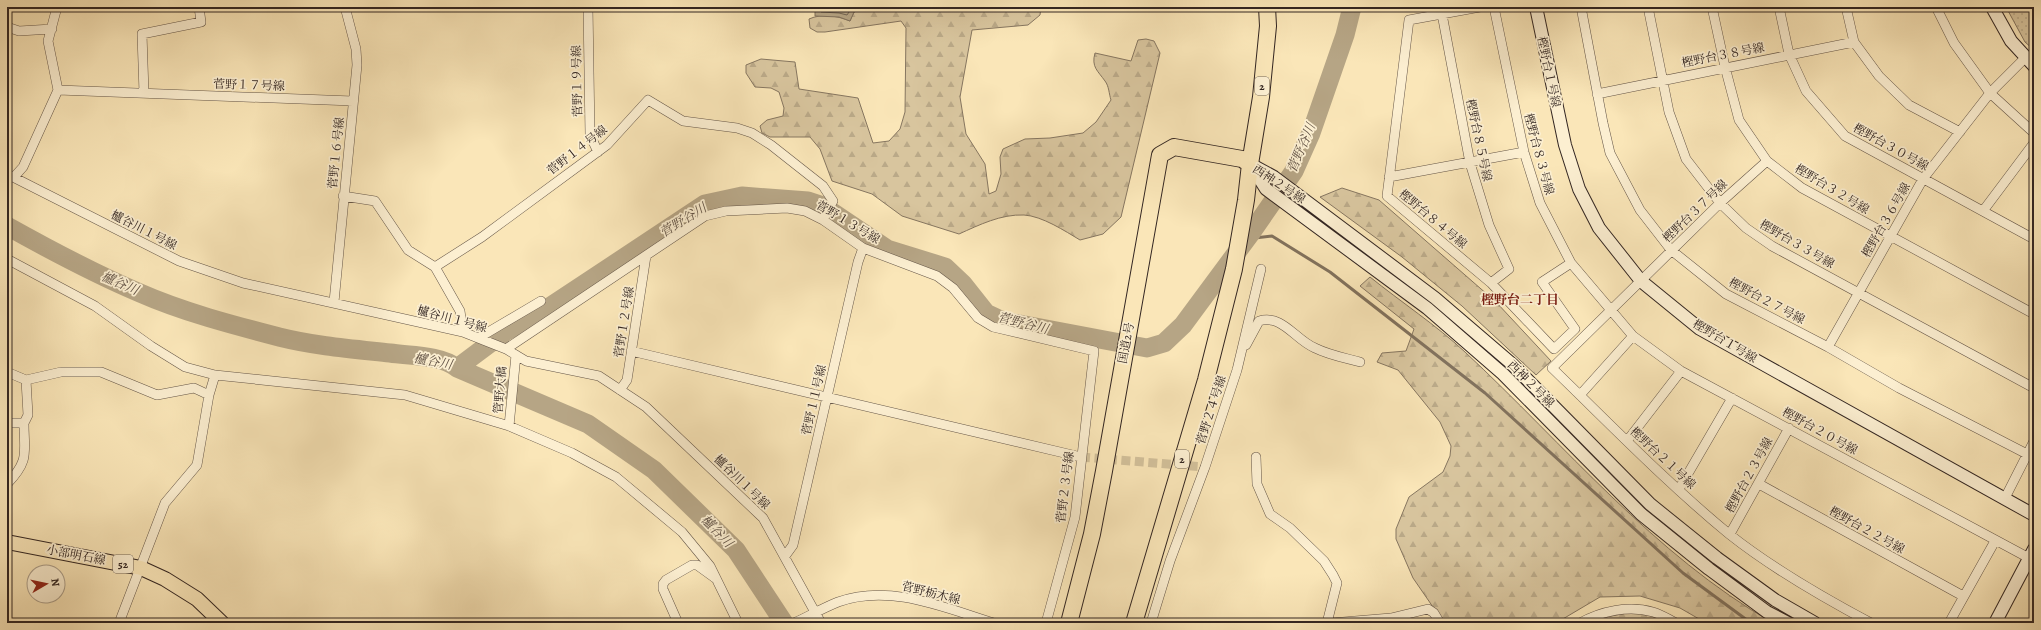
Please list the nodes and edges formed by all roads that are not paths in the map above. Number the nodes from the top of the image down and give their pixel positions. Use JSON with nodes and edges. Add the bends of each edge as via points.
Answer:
{"nodes":[{"id":1,"x":57,"y":7,"type":"edge"},
{"id":2,"x":199,"y":7,"type":"edge"},
{"id":3,"x":345,"y":7,"type":"edge"},
{"id":4,"x":588,"y":7,"type":"edge"},
{"id":5,"x":1268,"y":7,"type":"edge"},
{"id":6,"x":1480,"y":7,"type":"edge"},
{"id":7,"x":1494,"y":7,"type":"edge"},
{"id":8,"x":1536,"y":7,"type":"edge"},
{"id":9,"x":1581,"y":7,"type":"edge"},
{"id":10,"x":1648,"y":7,"type":"edge"},
{"id":11,"x":1712,"y":7,"type":"edge"},
{"id":12,"x":1779,"y":7,"type":"edge"},
{"id":13,"x":1846,"y":7,"type":"edge"},
{"id":14,"x":1936,"y":7,"type":"edge"},
{"id":15,"x":1992,"y":7,"type":"edge"},
{"id":16,"x":1442,"y":14,"type":"junction"},
{"id":17,"x":7,"y":27,"type":"edge"},
{"id":18,"x":52,"y":29,"type":"junction"},
{"id":19,"x":1854,"y":42,"type":"junction"},
{"id":20,"x":1789,"y":54,"type":"junction"},
{"id":21,"x":2026,"y":57,"type":"junction"},
{"id":22,"x":2034,"y":66,"type":"edge"},
{"id":23,"x":1725,"y":67,"type":"junction"},
{"id":24,"x":1662,"y":79,"type":"junction"},
{"id":25,"x":58,"y":90,"type":"junction"},
{"id":26,"x":144,"y":93,"type":"junction"},
{"id":27,"x":1990,"y":93,"type":"junction"},
{"id":28,"x":1597,"y":94,"type":"junction"},
{"id":29,"x":353,"y":101,"type":"junction"},
{"id":30,"x":1960,"y":132,"type":"junction"},
{"id":31,"x":2034,"y":133,"type":"edge"},
{"id":32,"x":2034,"y":143,"type":"edge"},
{"id":33,"x":598,"y":152,"type":"junction"},
{"id":34,"x":1524,"y":152,"type":"junction"},
{"id":35,"x":1767,"y":161,"type":"junction"},
{"id":36,"x":1470,"y":163,"type":"junction"},
{"id":37,"x":1250,"y":164,"type":"junction"},
{"id":38,"x":11,"y":175,"type":"edge"},
{"id":39,"x":1389,"y":177,"type":"junction"},
{"id":40,"x":1923,"y":179,"type":"junction"},
{"id":41,"x":343,"y":196,"type":"junction"},
{"id":42,"x":1720,"y":203,"type":"junction"},
{"id":43,"x":1983,"y":211,"type":"junction"},
{"id":44,"x":823,"y":220,"type":"junction"},
{"id":45,"x":1890,"y":236,"type":"junction"},
{"id":46,"x":2034,"y":240,"type":"edge"},
{"id":47,"x":863,"y":248,"type":"junction"},
{"id":48,"x":1671,"y":250,"type":"junction"},
{"id":49,"x":646,"y":256,"type":"junction"},
{"id":50,"x":7,"y":259,"type":"edge"},
{"id":51,"x":1571,"y":263,"type":"junction"},
{"id":52,"x":435,"y":267,"type":"junction"},
{"id":53,"x":1261,"y":269,"type":"dead end"},
{"id":54,"x":1641,"y":281,"type":"junction"},
{"id":55,"x":1491,"y":283,"type":"junction"},
{"id":56,"x":1858,"y":292,"type":"junction"},
{"id":57,"x":541,"y":301,"type":"dead end"},
{"id":58,"x":334,"y":302,"type":"junction"},
{"id":59,"x":1611,"y":311,"type":"junction"},
{"id":60,"x":2034,"y":314,"type":"edge"},
{"id":61,"x":463,"y":332,"type":"junction"},
{"id":62,"x":1633,"y":336,"type":"junction"},
{"id":63,"x":480,"y":337,"type":"junction"},
{"id":64,"x":1828,"y":347,"type":"junction"},
{"id":65,"x":506,"y":349,"type":"junction"},
{"id":66,"x":631,"y":351,"type":"junction"},
{"id":67,"x":1094,"y":351,"type":"joint"},
{"id":68,"x":516,"y":355,"type":"junction"},
{"id":69,"x":1241,"y":355,"type":"junction"},
{"id":70,"x":1360,"y":362,"type":"dead end"},
{"id":71,"x":1681,"y":371,"type":"junction"},
{"id":72,"x":7,"y":372,"type":"edge"},
{"id":73,"x":215,"y":375,"type":"junction"},
{"id":74,"x":26,"y":380,"type":"junction"},
{"id":75,"x":2034,"y":388,"type":"edge"},
{"id":76,"x":620,"y":390,"type":"junction"},
{"id":77,"x":210,"y":395,"type":"junction"},
{"id":78,"x":1580,"y":395,"type":"junction"},
{"id":79,"x":827,"y":397,"type":"junction"},
{"id":80,"x":1732,"y":398,"type":"junction"},
{"id":81,"x":7,"y":423,"type":"edge"},
{"id":82,"x":24,"y":423,"type":"junction"},
{"id":83,"x":509,"y":426,"type":"junction"},
{"id":84,"x":1789,"y":428,"type":"junction"},
{"id":85,"x":1627,"y":441,"type":"junction"},
{"id":86,"x":2034,"y":441,"type":"edge"},
{"id":87,"x":2027,"y":454,"type":"junction"},
{"id":88,"x":1081,"y":457,"type":"junction"},
{"id":89,"x":1256,"y":457,"type":"dead end"},
{"id":90,"x":7,"y":484,"type":"edge"},
{"id":91,"x":1759,"y":484,"type":"junction"},
{"id":92,"x":1679,"y":489,"type":"junction"},
{"id":93,"x":2005,"y":498,"type":"junction"},
{"id":94,"x":2034,"y":514,"type":"edge"},
{"id":95,"x":1730,"y":534,"type":"junction"},
{"id":96,"x":1995,"y":541,"type":"junction"},
{"id":97,"x":7,"y":542,"type":"edge"},
{"id":98,"x":2032,"y":553,"type":"edge"},
{"id":99,"x":785,"y":556,"type":"junction"},
{"id":100,"x":141,"y":568,"type":"junction"},
{"id":101,"x":717,"y":580,"type":"junction"},
{"id":102,"x":1963,"y":596,"type":"junction"},
{"id":103,"x":816,"y":612,"type":"junction"},
{"id":104,"x":119,"y":623,"type":"edge"},
{"id":105,"x":222,"y":623,"type":"edge"},
{"id":106,"x":678,"y":623,"type":"edge"},
{"id":107,"x":738,"y":623,"type":"edge"},
{"id":108,"x":794,"y":623,"type":"edge"},
{"id":109,"x":821,"y":623,"type":"edge"},
{"id":110,"x":994,"y":623,"type":"edge"},
{"id":111,"x":1046,"y":623,"type":"edge"},
{"id":112,"x":1069,"y":623,"type":"edge"},
{"id":113,"x":1134,"y":623,"type":"edge"},
{"id":114,"x":1152,"y":623,"type":"edge"},
{"id":115,"x":1327,"y":623,"type":"edge"},
{"id":116,"x":1331,"y":623,"type":"edge"},
{"id":117,"x":1440,"y":623,"type":"edge"},
{"id":118,"x":1580,"y":623,"type":"edge"},
{"id":119,"x":1676,"y":623,"type":"edge"},
{"id":120,"x":1788,"y":623,"type":"edge"},
{"id":121,"x":1815,"y":623,"type":"edge"},
{"id":122,"x":1871,"y":623,"type":"edge"},
{"id":123,"x":1948,"y":623,"type":"edge"},
{"id":124,"x":1995,"y":623,"type":"edge"}],
"edges":[{"from":1,"to":18,"type":"street"},
{"from":2,"to":26,"type":"street","via":[[201,22],[142,34]]},
{"from":3,"to":29,"type":"street","name":"菅野１６号線","via":[[356,49]]},
{"from":4,"to":33,"type":"street","name":"菅野１９号線","via":[[590,135]]},
{"from":5,"to":37,"type":"highway","number":"2","via":[[1261,97]]},
{"from":6,"to":16,"type":"street","name":"樫野台８４号線"},
{"from":7,"to":34,"type":"street","name":"樫野台８３号線"},
{"from":8,"to":54,"type":"street","name":"樫野台１号線","via":[[1565,145],[1579,189],[1599,228]]},
{"from":9,"to":28,"type":"street","name":"樫野台２７号線"},
{"from":10,"to":24,"type":"street","name":"樫野台３３号線"},
{"from":11,"to":23,"type":"street","name":"樫野台３２号線"},
{"from":12,"to":20,"type":"street","name":"樫野台３０号線"},
{"from":13,"to":19,"type":"street"},
{"from":14,"to":27,"type":"street","via":[[1954,43]]},
{"from":15,"to":21,"type":"street","via":[[2011,41]]},
{"from":16,"to":36,"type":"street","name":"樫野台８５号線"},
{"from":16,"to":39,"type":"street","name":"樫野台８４号線","via":[[1409,20]]},
{"from":17,"to":18,"type":"street","via":[[19,31]]},
{"from":18,"to":25,"type":"street","via":[[48,41]]},
{"from":19,"to":20,"type":"street","name":"樫野台３８号線"},
{"from":19,"to":30,"type":"street","via":[[1879,76],[1909,105]]},
{"from":20,"to":23,"type":"street","name":"樫野台３８号線"},
{"from":20,"to":40,"type":"street","name":"樫野台３０号線","via":[[1806,91],[1845,136]]},
{"from":21,"to":22,"type":"street"},
{"from":21,"to":27,"type":"street","name":"樫野台３６号線"},
{"from":23,"to":24,"type":"street","name":"樫野台３８号線"},
{"from":23,"to":35,"type":"street","name":"樫野台３２号線","via":[[1739,120]]},
{"from":24,"to":28,"type":"street","name":"樫野台３８号線"},
{"from":24,"to":42,"type":"street","name":"樫野台３３号線","via":[[1669,112],[1686,159]]},
{"from":25,"to":26,"type":"street","name":"菅野１７号線"},
{"from":25,"to":38,"type":"street","via":[[23,167]]},
{"from":26,"to":29,"type":"street","name":"菅野１７号線"},
{"from":27,"to":30,"type":"street","name":"樫野台３６号線"},
{"from":27,"to":31,"type":"street"},
{"from":28,"to":48,"type":"street","name":"樫野台２７号線","via":[[1610,153],[1640,210]]},
{"from":29,"to":41,"type":"street","name":"菅野１６号線"},
{"from":30,"to":40,"type":"street","name":"樫野台３６号線"},
{"from":32,"to":43,"type":"street"},
{"from":33,"to":44,"type":"street","name":"菅野１４号線","via":[[648,100],[683,120],[737,128],[752,133],[771,145],[823,186],[833,201]]},
{"from":33,"to":52,"type":"street","name":"菅野１４号線","via":[[482,238]]},
{"from":34,"to":36,"type":"street"},
{"from":34,"to":51,"type":"street","name":"樫野台８３号線","via":[[1540,203]]},
{"from":35,"to":42,"type":"street","name":"樫野台３７号線"},
{"from":35,"to":45,"type":"street","name":"樫野台３２号線","via":[[1802,188]]},
{"from":36,"to":39,"type":"street"},
{"from":36,"to":55,"type":"street","name":"樫野台８５号線","via":[[1489,225],[1509,269]]},
{"from":37,"to":112,"type":"highway","name":"国道2号","via":[[1242,159],[1174,148],[1160,155],[1092,534]]},
{"from":37,"to":113,"type":"highway","number":"2","via":[[1246,200],[1228,295],[1206,380]]},
{"from":37,"to":120,"type":"street","name":"西神２号線","via":[[1266,189],[1427,308],[1497,369],[1641,514],[1709,569],[1768,612]]},
{"from":37,"to":121,"type":"street","name":"西神２号線","via":[[1274,177],[1435,298],[1512,364],[1650,504],[1768,596]]},
{"from":38,"to":58,"type":"street","name":"櫨谷川１号線","via":[[178,261],[243,283]]},
{"from":39,"to":55,"type":"street","name":"樫野台８４号線","via":[[1388,196]]},
{"from":40,"to":43,"type":"street","name":"樫野台３０号線"},
{"from":40,"to":45,"type":"street","name":"樫野台３６号線"},
{"from":41,"to":52,"type":"street","via":[[375,201],[408,250]]},
{"from":41,"to":58,"type":"street","name":"菅野１６号線"},
{"from":42,"to":48,"type":"street","name":"樫野台３７号線"},
{"from":42,"to":56,"type":"street","name":"樫野台３３号線","via":[[1746,228],[1772,246]]},
{"from":43,"to":46,"type":"street","name":"樫野台３０号線"},
{"from":44,"to":47,"type":"street","name":"菅野１３号線"},
{"from":44,"to":49,"type":"street","name":"菅野１３号線","via":[[805,211],[787,208],[726,211],[705,216]]},
{"from":45,"to":56,"type":"street","name":"樫野台３６号線"},
{"from":45,"to":60,"type":"street","name":"樫野台３２号線"},
{"from":47,"to":67,"type":"street","name":"菅野１３号線","via":[[938,276],[953,288],[978,318],[993,327]]},
{"from":47,"to":79,"type":"street","name":"菅野１１号線"},
{"from":48,"to":54,"type":"street","name":"樫野台３７号線"},
{"from":48,"to":64,"type":"street","name":"樫野台２７号線","via":[[1726,294]]},
{"from":49,"to":65,"type":"street","name":"菅野１３号線"},
{"from":49,"to":66,"type":"street","name":"菅野１２号線"},
{"from":50,"to":73,"type":"street","via":[[95,306],[185,367]]},
{"from":51,"to":55,"type":"street","name":"樫野台８４号線","via":[[1542,282],[1576,329],[1554,349]]},
{"from":51,"to":59,"type":"street","name":"樫野台８３号線"},
{"from":52,"to":61,"type":"street","via":[[460,311]]},
{"from":53,"to":69,"type":"street","name":"菅野２４号線"},
{"from":54,"to":59,"type":"street","name":"樫野台２１号線"},
{"from":54,"to":93,"type":"street","name":"樫野台１号線","via":[[1700,329]]},
{"from":56,"to":64,"type":"street","name":"樫野台３６号線"},
{"from":56,"to":75,"type":"street","name":"樫野台３３号線"},
{"from":57,"to":63,"type":"street"},
{"from":58,"to":61,"type":"street","name":"櫨谷川１号線"},
{"from":59,"to":62,"type":"street","name":"樫野台２０号線"},
{"from":59,"to":78,"type":"street","name":"樫野台２１号線","via":[[1552,368]]},
{"from":61,"to":63,"type":"street","name":"櫨谷川１号線"},
{"from":62,"to":71,"type":"street","name":"樫野台２０号線"},
{"from":62,"to":78,"type":"street"},
{"from":63,"to":65,"type":"street","name":"櫨谷川１号線"},
{"from":64,"to":87,"type":"street","name":"樫野台２７号線","via":[[1899,388]]},
{"from":65,"to":68,"type":"street","name":"櫨谷川１号線"},
{"from":66,"to":76,"type":"street","name":"菅野１２号線","via":[[627,380]]},
{"from":66,"to":79,"type":"street"},
{"from":67,"to":88,"type":"street","name":"菅野２３号線"},
{"from":68,"to":76,"type":"street","name":"櫨谷川１号線","via":[[526,360],[599,376]]},
{"from":68,"to":83,"type":"street","name":"管野大橋"},
{"from":69,"to":70,"type":"street","via":[[1259,321],[1268,318],[1277,321],[1314,348]]},
{"from":69,"to":114,"type":"street","name":"菅野２４号線","via":[[1206,467],[1170,561]]},
{"from":71,"to":80,"type":"street","name":"樫野台２０号線"},
{"from":71,"to":85,"type":"street"},
{"from":72,"to":74,"type":"street"},
{"from":73,"to":77,"type":"street"},
{"from":73,"to":83,"type":"street","via":[[405,395]]},
{"from":74,"to":77,"type":"street","via":[[61,372],[101,372],[157,395],[194,388]]},
{"from":74,"to":82,"type":"street","via":[[28,415]]},
{"from":76,"to":99,"type":"street","name":"櫨谷川１号線","via":[[646,407],[763,518]]},
{"from":77,"to":100,"type":"street","via":[[197,465],[165,503]]},
{"from":78,"to":85,"type":"street","name":"樫野台２１号線"},
{"from":79,"to":88,"type":"street"},
{"from":79,"to":99,"type":"street","name":"菅野１１号線","via":[[793,545]]},
{"from":80,"to":84,"type":"street","name":"樫野台２０号線"},
{"from":80,"to":92,"type":"street"},
{"from":81,"to":82,"type":"street"},
{"from":82,"to":90,"type":"street","via":[[24,461],[19,472]]},
{"from":83,"to":101,"type":"street","via":[[572,453],[616,477],[682,532],[710,566]]},
{"from":84,"to":91,"type":"street","name":"樫野台２３号線"},
{"from":84,"to":96,"type":"street","name":"樫野台２０号線"},
{"from":85,"to":92,"type":"street","name":"樫野台２１号線"},
{"from":86,"to":87,"type":"street"},
{"from":87,"to":93,"type":"street"},
{"from":88,"to":111,"type":"street","name":"菅野２３号線","via":[[1075,517]]},
{"from":89,"to":115,"type":"street","via":[[1257,484],[1270,514],[1290,528],[1318,555],[1333,575],[1336,583]]},
{"from":91,"to":95,"type":"street","name":"樫野台２３号線"},
{"from":91,"to":102,"type":"street","name":"樫野台２２号線"},
{"from":92,"to":95,"type":"street","name":"樫野台２１号線"},
{"from":93,"to":94,"type":"street","name":"樫野台１号線"},
{"from":95,"to":122,"type":"street","name":"樫野台２１号線","via":[[1814,593]]},
{"from":96,"to":98,"type":"street","name":"樫野台２０号線"},
{"from":96,"to":102,"type":"street"},
{"from":97,"to":100,"type":"main road","name":"小部明石線","number":"52"},
{"from":98,"to":124,"type":"street"},
{"from":99,"to":103,"type":"street","name":"櫨谷川１号線"},
{"from":100,"to":104,"type":"street"},
{"from":100,"to":105,"type":"main road","name":"小部明石線","number":"52","via":[[197,599]]},
{"from":101,"to":106,"type":"street","via":[[697,565],[692,565],[666,580],[663,589]]},
{"from":101,"to":107,"type":"street"},
{"from":102,"to":123,"type":"street"},
{"from":103,"to":108,"type":"street","name":"菅野栃木線"},
{"from":103,"to":109,"type":"street","name":"櫨谷川１号線"},
{"from":103,"to":110,"type":"street","name":"菅野栃木線","via":[[840,602],[865,596],[888,595],[914,599]]},
{"from":116,"to":117,"type":"street","via":[[1391,618],[1428,609]]},
{"from":118,"to":119,"type":"street","via":[[1601,613],[1632,608],[1653,612]]}]}
